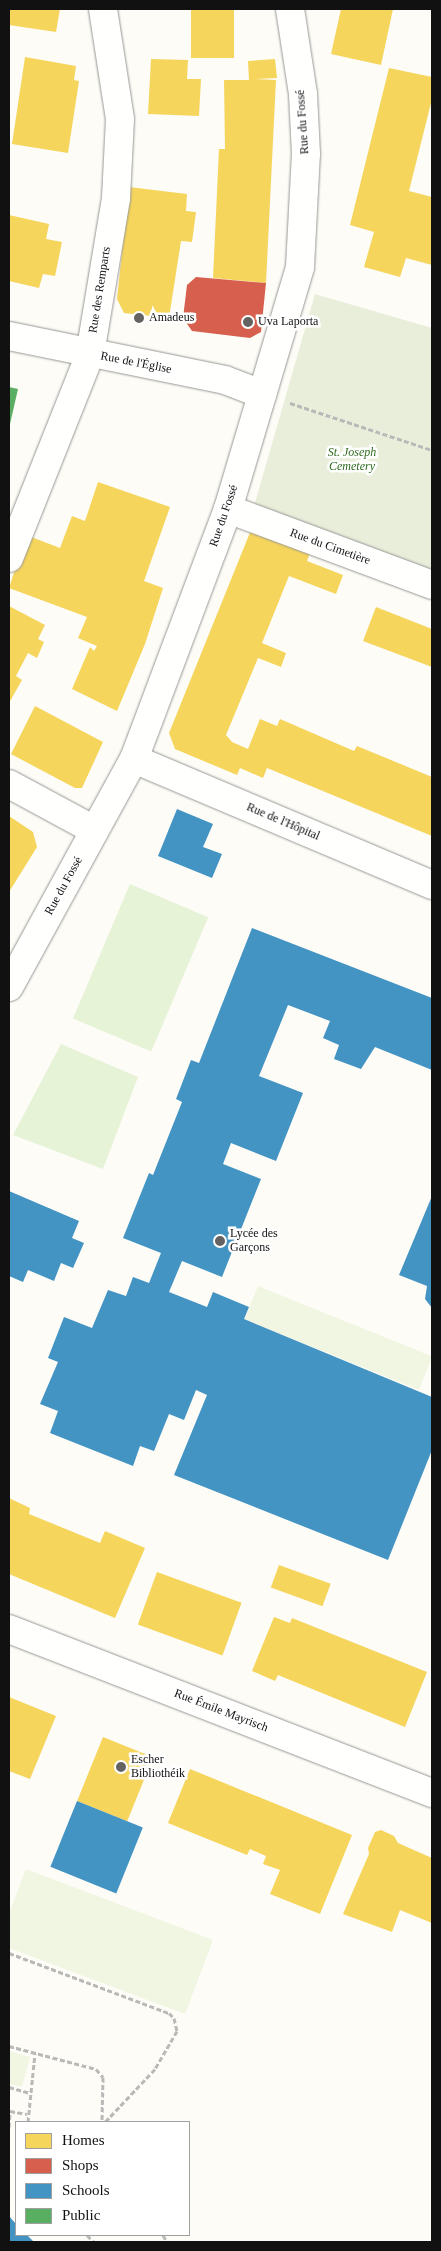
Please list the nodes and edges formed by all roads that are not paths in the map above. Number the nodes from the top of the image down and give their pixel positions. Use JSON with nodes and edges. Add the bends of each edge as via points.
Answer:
{"nodes":[{"id":1,"x":104,"y":9,"type":"edge"},
{"id":2,"x":290,"y":9,"type":"edge"},
{"id":3,"x":9,"y":336,"type":"edge"},
{"id":4,"x":90,"y":354,"type":"junction"},
{"id":5,"x":262,"y":394,"type":"junction"},
{"id":6,"x":228,"y":509,"type":"junction"},
{"id":7,"x":9,"y":558,"type":"edge"},
{"id":8,"x":432,"y":585,"type":"edge"},
{"id":9,"x":134,"y":759,"type":"junction"},
{"id":10,"x":9,"y":784,"type":"edge"},
{"id":11,"x":94,"y":830,"type":"junction"},
{"id":12,"x":432,"y":885,"type":"edge"},
{"id":13,"x":9,"y":987,"type":"edge"},
{"id":14,"x":9,"y":1629,"type":"edge"},
{"id":15,"x":432,"y":1793,"type":"edge"}],
"edges":[{"from":1,"to":4,"type":"street","name":"Rue des Remparts","via":[[120,118],[116,198]]},
{"from":2,"to":5,"type":"street","name":"Rue du Fossé","via":[[303,94],[306,154],[300,267]]},
{"from":3,"to":4,"type":"street","name":"Rue de l'Église"},
{"from":4,"to":5,"type":"street","name":"Rue de l'Église","via":[[225,380]]},
{"from":4,"to":7,"type":"street","name":"Rue des Remparts"},
{"from":5,"to":6,"type":"street","name":"Rue du Fossé"},
{"from":6,"to":8,"type":"street","name":"Rue du Cimetière"},
{"from":6,"to":9,"type":"street","name":"Rue du Fossé"},
{"from":9,"to":11,"type":"street","name":"Rue du Fossé"},
{"from":9,"to":12,"type":"street","name":"Rue de l'Hôpital"},
{"from":10,"to":11,"type":"street"},
{"from":11,"to":13,"type":"street","name":"Rue du Fossé"},
{"from":14,"to":15,"type":"street","name":"Rue Émile Mayrisch"}]}
